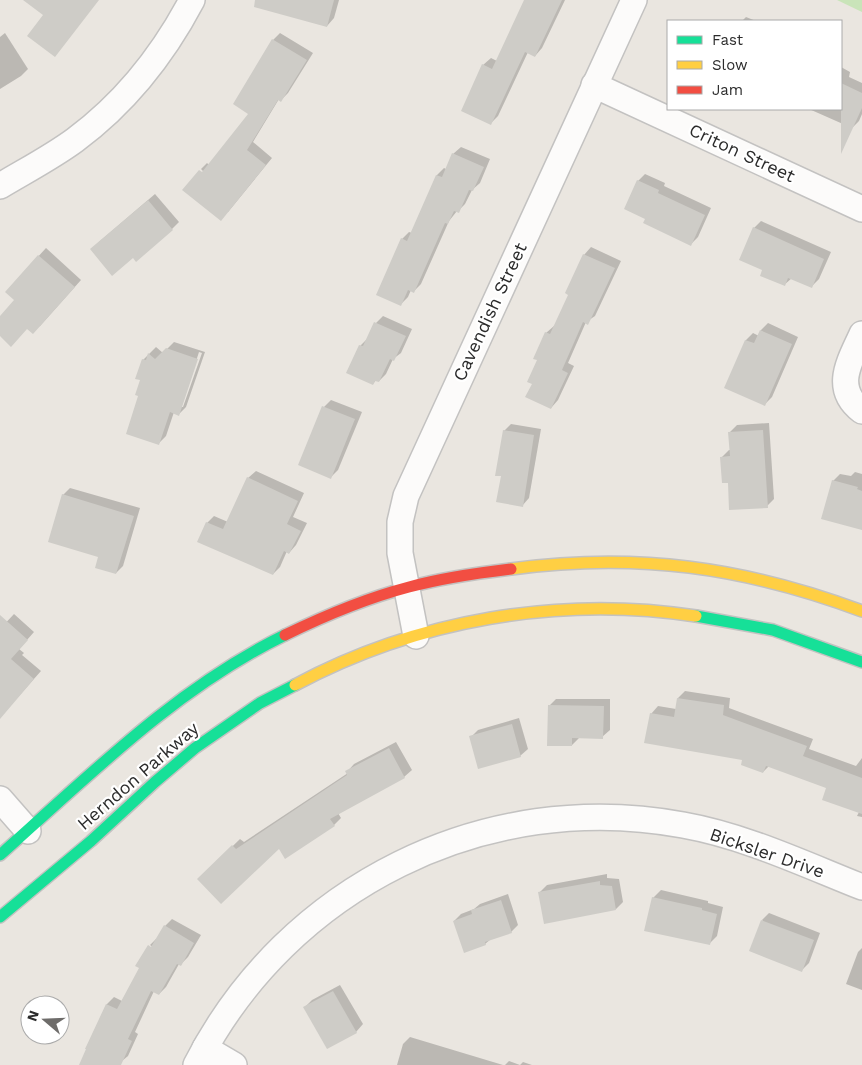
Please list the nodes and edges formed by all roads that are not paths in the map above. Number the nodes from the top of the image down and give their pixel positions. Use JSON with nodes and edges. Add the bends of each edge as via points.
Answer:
{"nodes":[{"id":1,"x":192,"y":0,"type":"edge"},
{"id":2,"x":634,"y":0,"type":"edge"},
{"id":3,"x":594,"y":85,"type":"junction"},
{"id":4,"x":0,"y":186,"type":"edge"},
{"id":5,"x":862,"y":209,"type":"edge"},
{"id":6,"x":862,"y":334,"type":"edge"},
{"id":7,"x":862,"y":411,"type":"edge"},
{"id":8,"x":407,"y":588,"type":"junction"},
{"id":9,"x":862,"y":611,"type":"edge"},
{"id":10,"x":416,"y":636,"type":"junction"},
{"id":11,"x":862,"y":662,"type":"edge"},
{"id":12,"x":0,"y":799,"type":"edge"},
{"id":13,"x":28,"y":831,"type":"junction"},
{"id":14,"x":0,"y":855,"type":"edge"},
{"id":15,"x":862,"y":887,"type":"edge"},
{"id":16,"x":0,"y":917,"type":"edge"},
{"id":17,"x":201,"y":1056,"type":"edge"},
{"id":18,"x":234,"y":1065,"type":"edge"}],
"edges":[{"from":1,"to":4,"type":"street","via":[[177,28],[147,70],[116,105],[75,140]]},
{"from":2,"to":3,"type":"street","name":"Cavendish Street"},
{"from":3,"to":5,"type":"street","name":"Criton Street"},
{"from":3,"to":8,"type":"street","name":"Cavendish Street","via":[[406,496],[400,522],[400,553]]},
{"from":6,"to":7,"type":"street","via":[[845,377],[846,392]]},
{"from":8,"to":9,"type":"main road","name":"Herndon Parkway","via":[[500,570],[599,561],[695,567],[743,575]]},
{"from":8,"to":10,"type":"street","name":"Cavendish Street"},
{"from":8,"to":13,"type":"main road","name":"Herndon Parkway","via":[[312,622],[269,643],[193,689],[147,725]]},
{"from":10,"to":11,"type":"main road","name":"Herndon Parkway","via":[[483,620],[532,613],[633,609],[684,614],[773,631]]},
{"from":10,"to":16,"type":"main road","name":"Herndon Parkway","via":[[388,644],[294,684],[209,736]]},
{"from":12,"to":13,"type":"street"},
{"from":13,"to":14,"type":"main road","name":"Herndon Parkway"},
{"from":15,"to":17,"type":"street","name":"Bicksler Drive","via":[[741,839],[683,825],[622,818],[563,818],[470,835],[422,853],[371,878],[324,911],[248,984]]},
{"from":17,"to":18,"type":"street"}]}
